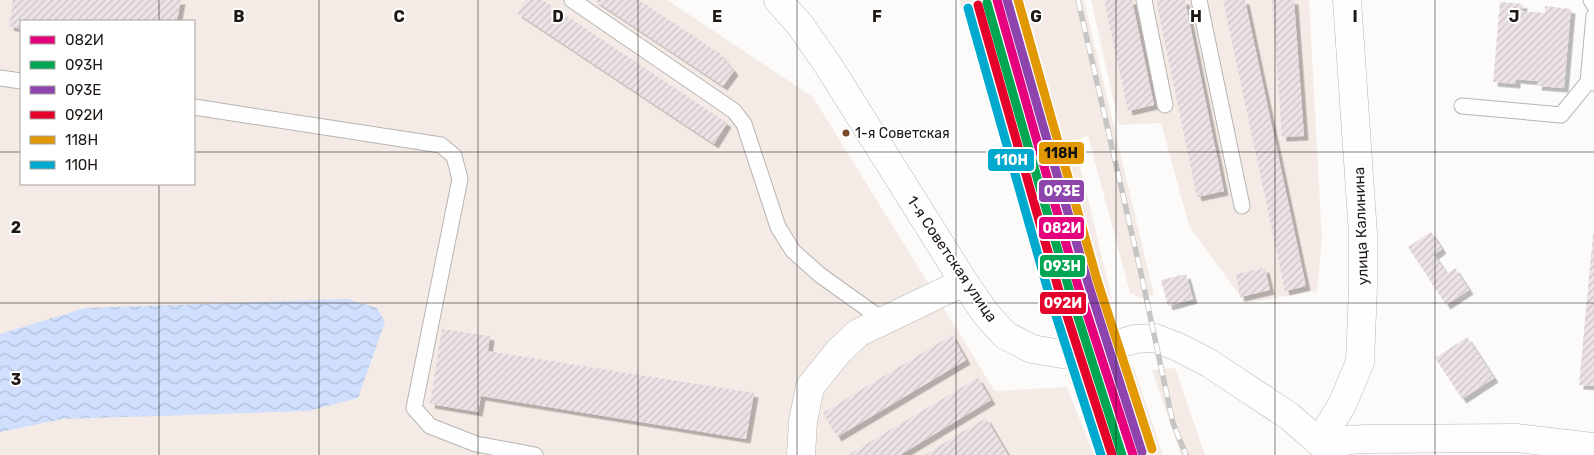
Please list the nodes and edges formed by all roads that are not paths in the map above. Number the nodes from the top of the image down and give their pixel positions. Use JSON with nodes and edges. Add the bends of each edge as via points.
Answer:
{"nodes":[{"id":1,"x":572,"y":0,"type":"edge"},
{"id":2,"x":778,"y":0,"type":"edge"},
{"id":3,"x":1144,"y":0,"type":"edge"},
{"id":4,"x":1199,"y":0,"type":"edge"},
{"id":5,"x":1347,"y":0,"type":"edge"},
{"id":6,"x":1591,"y":0,"type":"edge"},
{"id":7,"x":1594,"y":5,"type":"edge"},
{"id":8,"x":1594,"y":16,"type":"edge"},
{"id":9,"x":0,"y":78,"type":"edge"},
{"id":10,"x":20,"y":81,"type":"edge"},
{"id":11,"x":1591,"y":82,"type":"edge"},
{"id":12,"x":1165,"y":104,"type":"dead end"},
{"id":13,"x":1462,"y":106,"type":"dead end"},
{"id":14,"x":195,"y":107,"type":"edge"},
{"id":15,"x":1242,"y":206,"type":"dead end"},
{"id":16,"x":964,"y":282,"type":"junction"},
{"id":17,"x":883,"y":320,"type":"junction"},
{"id":18,"x":1594,"y":447,"type":"edge"},
{"id":19,"x":1326,"y":449,"type":"edge"},
{"id":20,"x":535,"y":455,"type":"edge"},
{"id":21,"x":801,"y":455,"type":"edge"}],
"edges":[{"from":1,"to":17,"type":"lane","via":[[734,111],[744,124],[778,227],[793,251],[820,275]]},
{"from":2,"to":16,"type":"street","name":"1-я Советская улица","via":[[828,65]]},
{"from":3,"to":12,"type":"lane"},
{"from":4,"to":15,"type":"lane"},
{"from":5,"to":19,"type":"street","name":"улица Калинина","via":[[1363,234],[1360,362]]},
{"from":6,"to":7,"type":"lane"},
{"from":8,"to":11,"type":"lane"},
{"from":9,"to":10,"type":"lane"},
{"from":11,"to":13,"type":"lane","via":[[1562,115]]},
{"from":14,"to":20,"type":"lane","via":[[441,145],[454,156],[460,179],[414,408],[430,426],[476,444]]},
{"from":16,"to":17,"type":"street"},
{"from":16,"to":19,"type":"street","name":"1-я Советская улица","via":[[1005,335],[1032,349],[1062,354],[1155,338],[1209,363],[1289,416]]},
{"from":17,"to":21,"type":"street","via":[[858,333],[810,387]]},
{"from":18,"to":19,"type":"street","via":[[1516,438],[1365,439]]}]}
